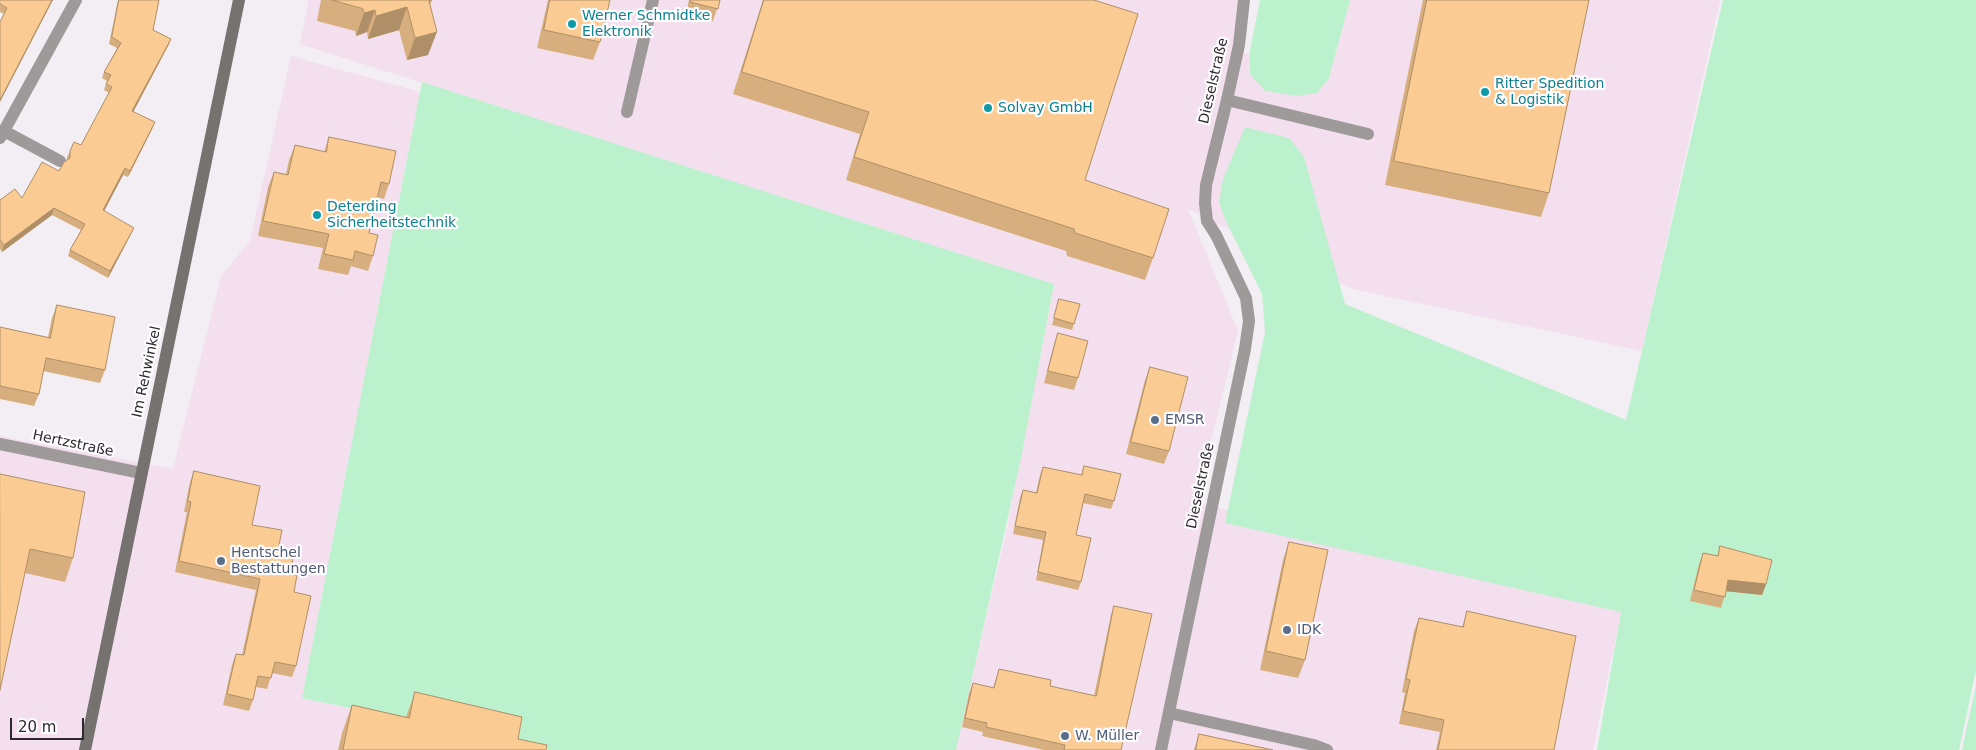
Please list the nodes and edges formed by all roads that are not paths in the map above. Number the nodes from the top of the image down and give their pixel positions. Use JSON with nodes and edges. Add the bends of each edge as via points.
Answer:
{"nodes":[{"id":1,"x":76,"y":0,"type":"edge"},
{"id":2,"x":238,"y":0,"type":"edge"},
{"id":3,"x":653,"y":0,"type":"edge"},
{"id":4,"x":1244,"y":0,"type":"edge"},
{"id":5,"x":1227,"y":100,"type":"junction"},
{"id":6,"x":627,"y":112,"type":"dead end"},
{"id":7,"x":1368,"y":134,"type":"dead end"},
{"id":8,"x":2,"y":135,"type":"edge"},
{"id":9,"x":60,"y":161,"type":"dead end"},
{"id":10,"x":0,"y":444,"type":"edge"},
{"id":11,"x":141,"y":473,"type":"junction"},
{"id":12,"x":1169,"y":713,"type":"junction"},
{"id":13,"x":85,"y":750,"type":"edge"},
{"id":14,"x":1161,"y":750,"type":"edge"},
{"id":15,"x":1327,"y":750,"type":"edge"}],
"edges":[{"from":1,"to":8,"type":"street"},
{"from":2,"to":11,"type":"street","name":"Im Rehwinkel"},
{"from":3,"to":6,"type":"street"},
{"from":4,"to":5,"type":"street","name":"Dieselstraße","via":[[1239,45]]},
{"from":5,"to":7,"type":"street"},
{"from":5,"to":12,"type":"street","name":"Dieselstraße","via":[[1206,185],[1205,203],[1207,221],[1246,298],[1249,321]]},
{"from":8,"to":9,"type":"street"},
{"from":10,"to":11,"type":"street","name":"Hertzstraße"},
{"from":11,"to":13,"type":"street","name":"Im Rehwinkel"},
{"from":12,"to":14,"type":"street","name":"Dieselstraße"},
{"from":12,"to":15,"type":"street"}]}
